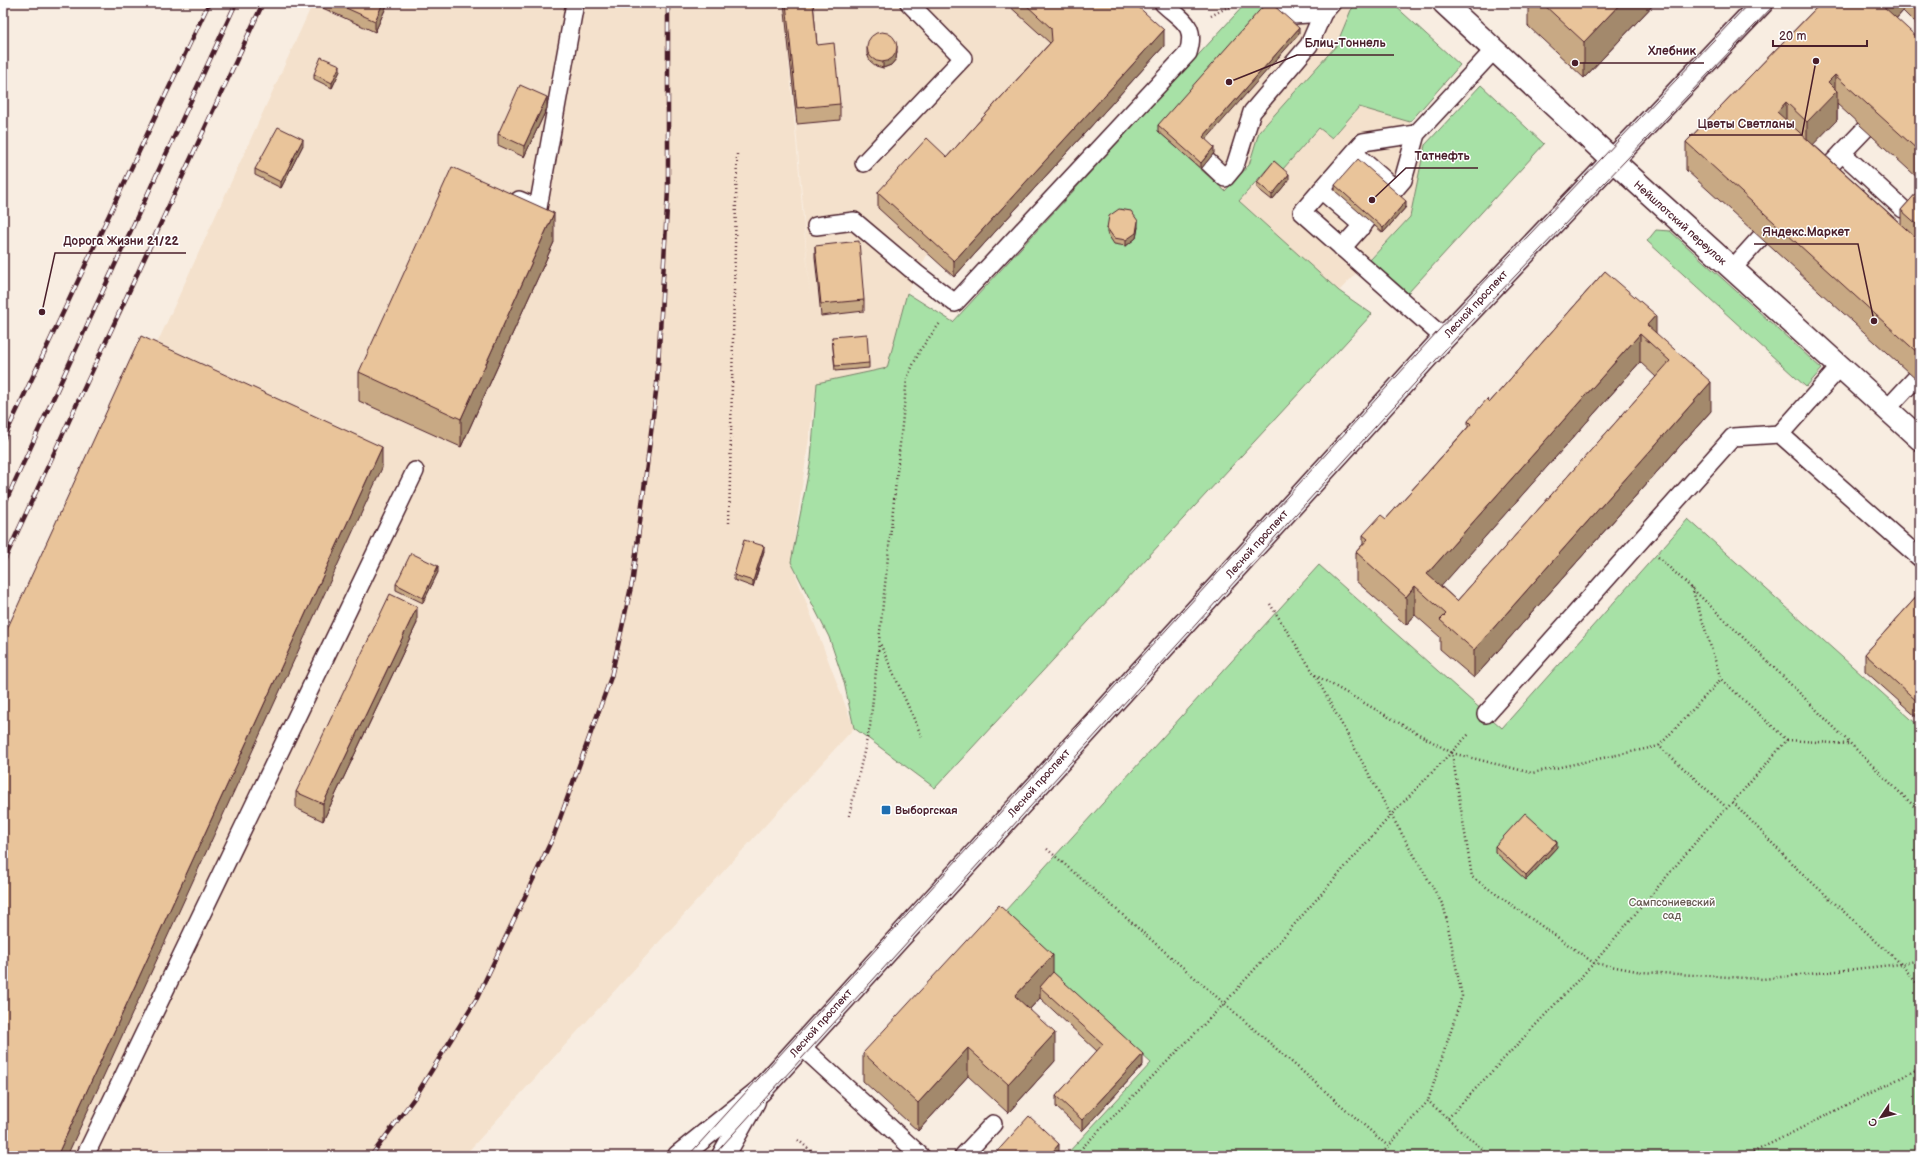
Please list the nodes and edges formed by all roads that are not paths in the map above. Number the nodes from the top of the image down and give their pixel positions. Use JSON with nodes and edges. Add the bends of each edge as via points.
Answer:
{"nodes":[{"id":1,"x":575,"y":3,"type":"edge"},
{"id":2,"x":909,"y":3,"type":"edge"},
{"id":3,"x":1163,"y":3,"type":"edge"},
{"id":4,"x":1762,"y":3,"type":"edge"},
{"id":5,"x":1451,"y":5,"type":"edge"},
{"id":6,"x":1327,"y":8,"type":"edge"},
{"id":7,"x":1279,"y":16,"type":"edge"},
{"id":8,"x":1494,"y":50,"type":"junction"},
{"id":9,"x":1865,"y":129,"type":"edge"},
{"id":10,"x":1416,"y":134,"type":"junction"},
{"id":11,"x":1354,"y":153,"type":"junction"},
{"id":12,"x":1842,"y":153,"type":"junction"},
{"id":13,"x":1612,"y":160,"type":"junction"},
{"id":14,"x":1207,"y":161,"type":"edge"},
{"id":15,"x":864,"y":163,"type":"dead end"},
{"id":16,"x":1818,"y":178,"type":"edge"},
{"id":17,"x":1321,"y":190,"type":"junction"},
{"id":18,"x":502,"y":192,"type":"edge"},
{"id":19,"x":1903,"y":208,"type":"edge"},
{"id":20,"x":816,"y":226,"type":"dead end"},
{"id":21,"x":1760,"y":238,"type":"edge"},
{"id":22,"x":1342,"y":248,"type":"junction"},
{"id":23,"x":1732,"y":269,"type":"junction"},
{"id":24,"x":1444,"y":338,"type":"junction"},
{"id":25,"x":1840,"y":367,"type":"junction"},
{"id":26,"x":1915,"y":379,"type":"edge"},
{"id":27,"x":1887,"y":410,"type":"junction"},
{"id":28,"x":1780,"y":434,"type":"junction"},
{"id":29,"x":1920,"y":439,"type":"edge"},
{"id":30,"x":415,"y":471,"type":"dead end"},
{"id":31,"x":1920,"y":558,"type":"edge"},
{"id":32,"x":1486,"y":714,"type":"road end"},
{"id":33,"x":800,"y":1046,"type":"junction"},
{"id":34,"x":760,"y":1091,"type":"junction"},
{"id":35,"x":993,"y":1124,"type":"dead end"},
{"id":36,"x":85,"y":1156,"type":"edge"},
{"id":37,"x":679,"y":1156,"type":"edge"},
{"id":38,"x":723,"y":1156,"type":"edge"},
{"id":39,"x":922,"y":1156,"type":"edge"},
{"id":40,"x":963,"y":1156,"type":"edge"}],
"edges":[{"from":1,"to":18,"type":"lane","via":[[538,208]]},
{"from":2,"to":15,"type":"lane","via":[[963,58]]},
{"from":3,"to":20,"type":"lane","via":[[1189,27],[1192,39],[1188,53],[955,303],[854,221]]},
{"from":4,"to":13,"type":"main road","name":"Лесной проспект"},
{"from":5,"to":8,"type":"main road","name":"Нейшлотский переулок"},
{"from":6,"to":7,"type":"lane"},
{"from":6,"to":14,"type":"lane","via":[[1309,46],[1252,112],[1235,166],[1225,178]]},
{"from":8,"to":10,"type":"lane"},
{"from":8,"to":13,"type":"main road","name":"Нейшлотский переулок"},
{"from":9,"to":12,"type":"lane"},
{"from":10,"to":11,"type":"lane","via":[[1363,142]]},
{"from":10,"to":11,"type":"lane","via":[[1403,180],[1393,191]]},
{"from":11,"to":17,"type":"lane"},
{"from":12,"to":16,"type":"lane"},
{"from":12,"to":19,"type":"lane"},
{"from":13,"to":23,"type":"main road","name":"Нейшлотский переулок"},
{"from":13,"to":24,"type":"main road","name":"Лесной проспект"},
{"from":17,"to":22,"type":"lane","via":[[1302,212]]},
{"from":17,"to":22,"type":"lane","via":[[1365,223]]},
{"from":21,"to":23,"type":"lane"},
{"from":22,"to":24,"type":"lane"},
{"from":23,"to":25,"type":"main road","name":"Нейшлотский переулок"},
{"from":24,"to":33,"type":"main road","name":"Лесной проспект"},
{"from":25,"to":27,"type":"main road","name":"Нейшлотский переулок"},
{"from":25,"to":28,"type":"lane"},
{"from":26,"to":27,"type":"lane"},
{"from":27,"to":29,"type":"main road","name":"Нейшлотский переулок"},
{"from":28,"to":31,"type":"lane"},
{"from":28,"to":32,"type":"lane","via":[[1733,437]]},
{"from":30,"to":36,"type":"lane"},
{"from":33,"to":34,"type":"main road","name":"Лесной проспект"},
{"from":33,"to":39,"type":"lane"},
{"from":34,"to":37,"type":"main road","name":"Лесной проспект"},
{"from":34,"to":38,"type":"main road","name":"Лесной проспект"},
{"from":35,"to":40,"type":"lane"}]}
